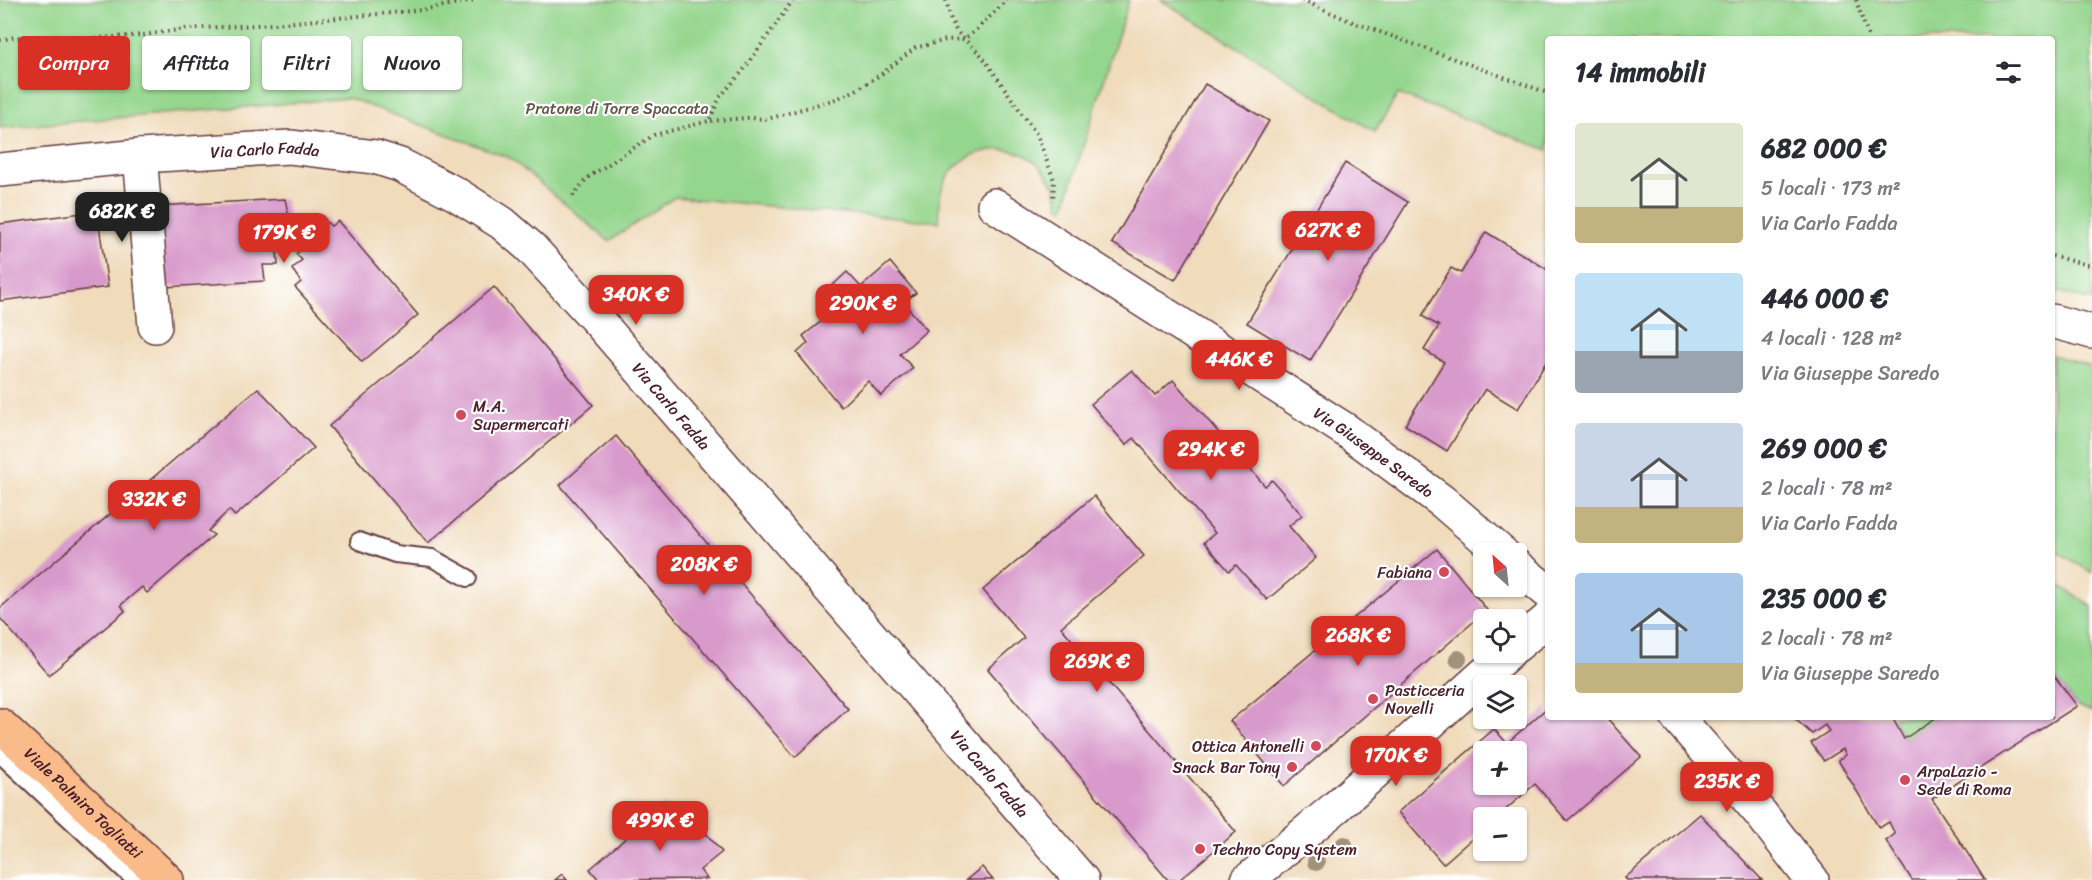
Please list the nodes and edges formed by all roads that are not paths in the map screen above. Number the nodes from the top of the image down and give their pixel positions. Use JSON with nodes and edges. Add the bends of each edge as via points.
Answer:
{"nodes":[{"id":1,"x":140,"y":156,"type":"junction"},
{"id":2,"x":0,"y":170,"type":"edge"},
{"id":3,"x":994,"y":205,"type":"dead end"},
{"id":4,"x":2055,"y":322,"type":"edge"},
{"id":5,"x":155,"y":326,"type":"dead end"},
{"id":6,"x":2092,"y":332,"type":"edge"},
{"id":7,"x":359,"y":541,"type":"dead end"},
{"id":8,"x":1490,"y":543,"type":"edge"},
{"id":9,"x":1527,"y":575,"type":"edge"},
{"id":10,"x":468,"y":578,"type":"dead end"},
{"id":11,"x":1545,"y":590,"type":"edge"},
{"id":12,"x":1545,"y":622,"type":"edge"},
{"id":13,"x":1527,"y":637,"type":"edge"},
{"id":14,"x":1497,"y":663,"type":"edge"},
{"id":15,"x":1680,"y":720,"type":"edge"},
{"id":16,"x":0,"y":725,"type":"edge"},
{"id":17,"x":0,"y":754,"type":"edge"},
{"id":18,"x":135,"y":880,"type":"edge"},
{"id":19,"x":167,"y":880,"type":"edge"},
{"id":20,"x":1082,"y":880,"type":"edge"},
{"id":21,"x":1248,"y":880,"type":"edge"},
{"id":22,"x":1812,"y":880,"type":"edge"}],
"edges":[{"from":1,"to":2,"type":"street","name":"Via Carlo Fadda"},
{"from":1,"to":5,"type":"street"},
{"from":1,"to":20,"type":"street","name":"Via Carlo Fadda","via":[[290,147],[375,157],[400,165],[456,194],[502,223],[530,247],[622,349]]},
{"from":3,"to":8,"type":"street","name":"Via Giuseppe Saredo","via":[[1347,432],[1443,502]]},
{"from":4,"to":6,"type":"street"},
{"from":7,"to":10,"type":"lane","via":[[395,554],[432,558]]},
{"from":9,"to":11,"type":"street"},
{"from":12,"to":13,"type":"street"},
{"from":14,"to":21,"type":"street"},
{"from":15,"to":22,"type":"street"},
{"from":16,"to":19,"type":"main road","name":"Viale Palmiro Togliatti"},
{"from":17,"to":18,"type":"lane","name":"Viale Palmiro Togliatti"}]}
